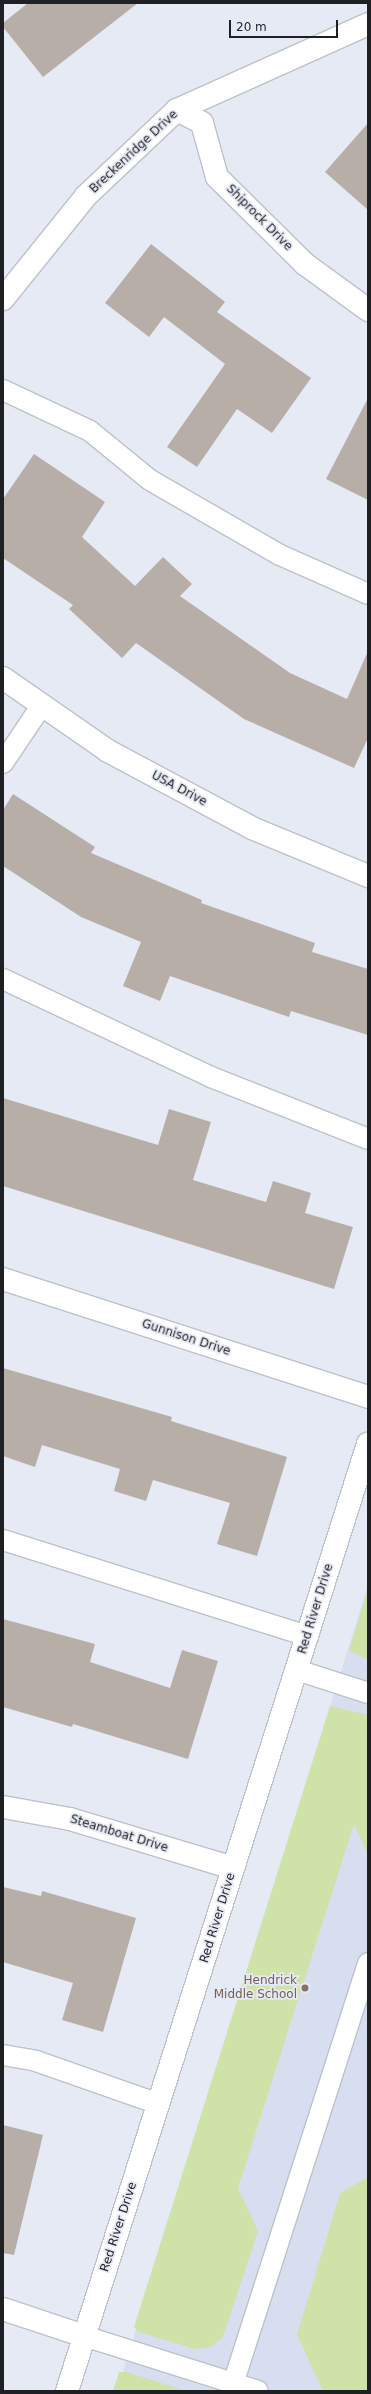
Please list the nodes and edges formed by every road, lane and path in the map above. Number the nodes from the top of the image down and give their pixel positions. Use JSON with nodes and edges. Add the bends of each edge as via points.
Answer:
{"nodes":[{"id":1,"x":368,"y":24,"type":"edge"},
{"id":2,"x":177,"y":110,"type":"junction"},
{"id":3,"x":3,"y":298,"type":"edge"},
{"id":4,"x":368,"y":310,"type":"edge"},
{"id":5,"x":3,"y":390,"type":"edge"},
{"id":6,"x":368,"y":594,"type":"edge"},
{"id":7,"x":3,"y":678,"type":"edge"},
{"id":8,"x":42,"y":705,"type":"junction"},
{"id":9,"x":3,"y":763,"type":"edge"},
{"id":10,"x":368,"y":876,"type":"edge"},
{"id":11,"x":3,"y":979,"type":"edge"},
{"id":12,"x":368,"y":1139,"type":"edge"},
{"id":13,"x":3,"y":1280,"type":"edge"},
{"id":14,"x":368,"y":1397,"type":"edge"},
{"id":15,"x":368,"y":1444,"type":"edge"},
{"id":16,"x":3,"y":1540,"type":"edge"},
{"id":17,"x":308,"y":1636,"type":"junction"},
{"id":18,"x":297,"y":1670,"type":"junction"},
{"id":19,"x":368,"y":1693,"type":"edge"},
{"id":20,"x":3,"y":1806,"type":"edge"},
{"id":21,"x":233,"y":1868,"type":"junction"},
{"id":22,"x":368,"y":1963,"type":"edge"},
{"id":23,"x":3,"y":2055,"type":"edge"},
{"id":24,"x":159,"y":2104,"type":"junction"},
{"id":25,"x":3,"y":2309,"type":"edge"},
{"id":26,"x":84,"y":2336,"type":"junction"},
{"id":27,"x":233,"y":2384,"type":"junction"},
{"id":28,"x":67,"y":2391,"type":"edge"},
{"id":29,"x":258,"y":2391,"type":"edge"}],
"edges":[{"from":1,"to":2,"type":"street","name":"Breckenridge Drive"},
{"from":2,"to":3,"type":"street","name":"Breckenridge Drive","via":[[86,196]]},
{"from":2,"to":4,"type":"street","name":"Shiprock Drive","via":[[202,123],[217,177],[305,264]]},
{"from":5,"to":6,"type":"lane","via":[[90,431],[150,480],[280,556]]},
{"from":7,"to":8,"type":"street","name":"USA Drive"},
{"from":8,"to":9,"type":"lane"},
{"from":8,"to":10,"type":"street","name":"USA Drive","via":[[108,751],[252,828]]},
{"from":11,"to":12,"type":"lane","via":[[211,1077]]},
{"from":13,"to":14,"type":"street","name":"Gunnison Drive"},
{"from":15,"to":17,"type":"street","name":"Red River Drive"},
{"from":16,"to":17,"type":"lane"},
{"from":17,"to":18,"type":"street","name":"Red River Drive"},
{"from":18,"to":19,"type":"lane"},
{"from":18,"to":21,"type":"street","name":"Red River Drive"},
{"from":20,"to":21,"type":"street","name":"Steamboat Drive","via":[[70,1819]]},
{"from":21,"to":24,"type":"street","name":"Red River Drive"},
{"from":22,"to":27,"type":"lane"},
{"from":23,"to":24,"type":"lane","via":[[36,2061]]},
{"from":24,"to":26,"type":"street","name":"Red River Drive"},
{"from":25,"to":26,"type":"street"},
{"from":26,"to":27,"type":"lane"},
{"from":26,"to":28,"type":"street","name":"Red River Drive"},
{"from":27,"to":29,"type":"lane"}]}
